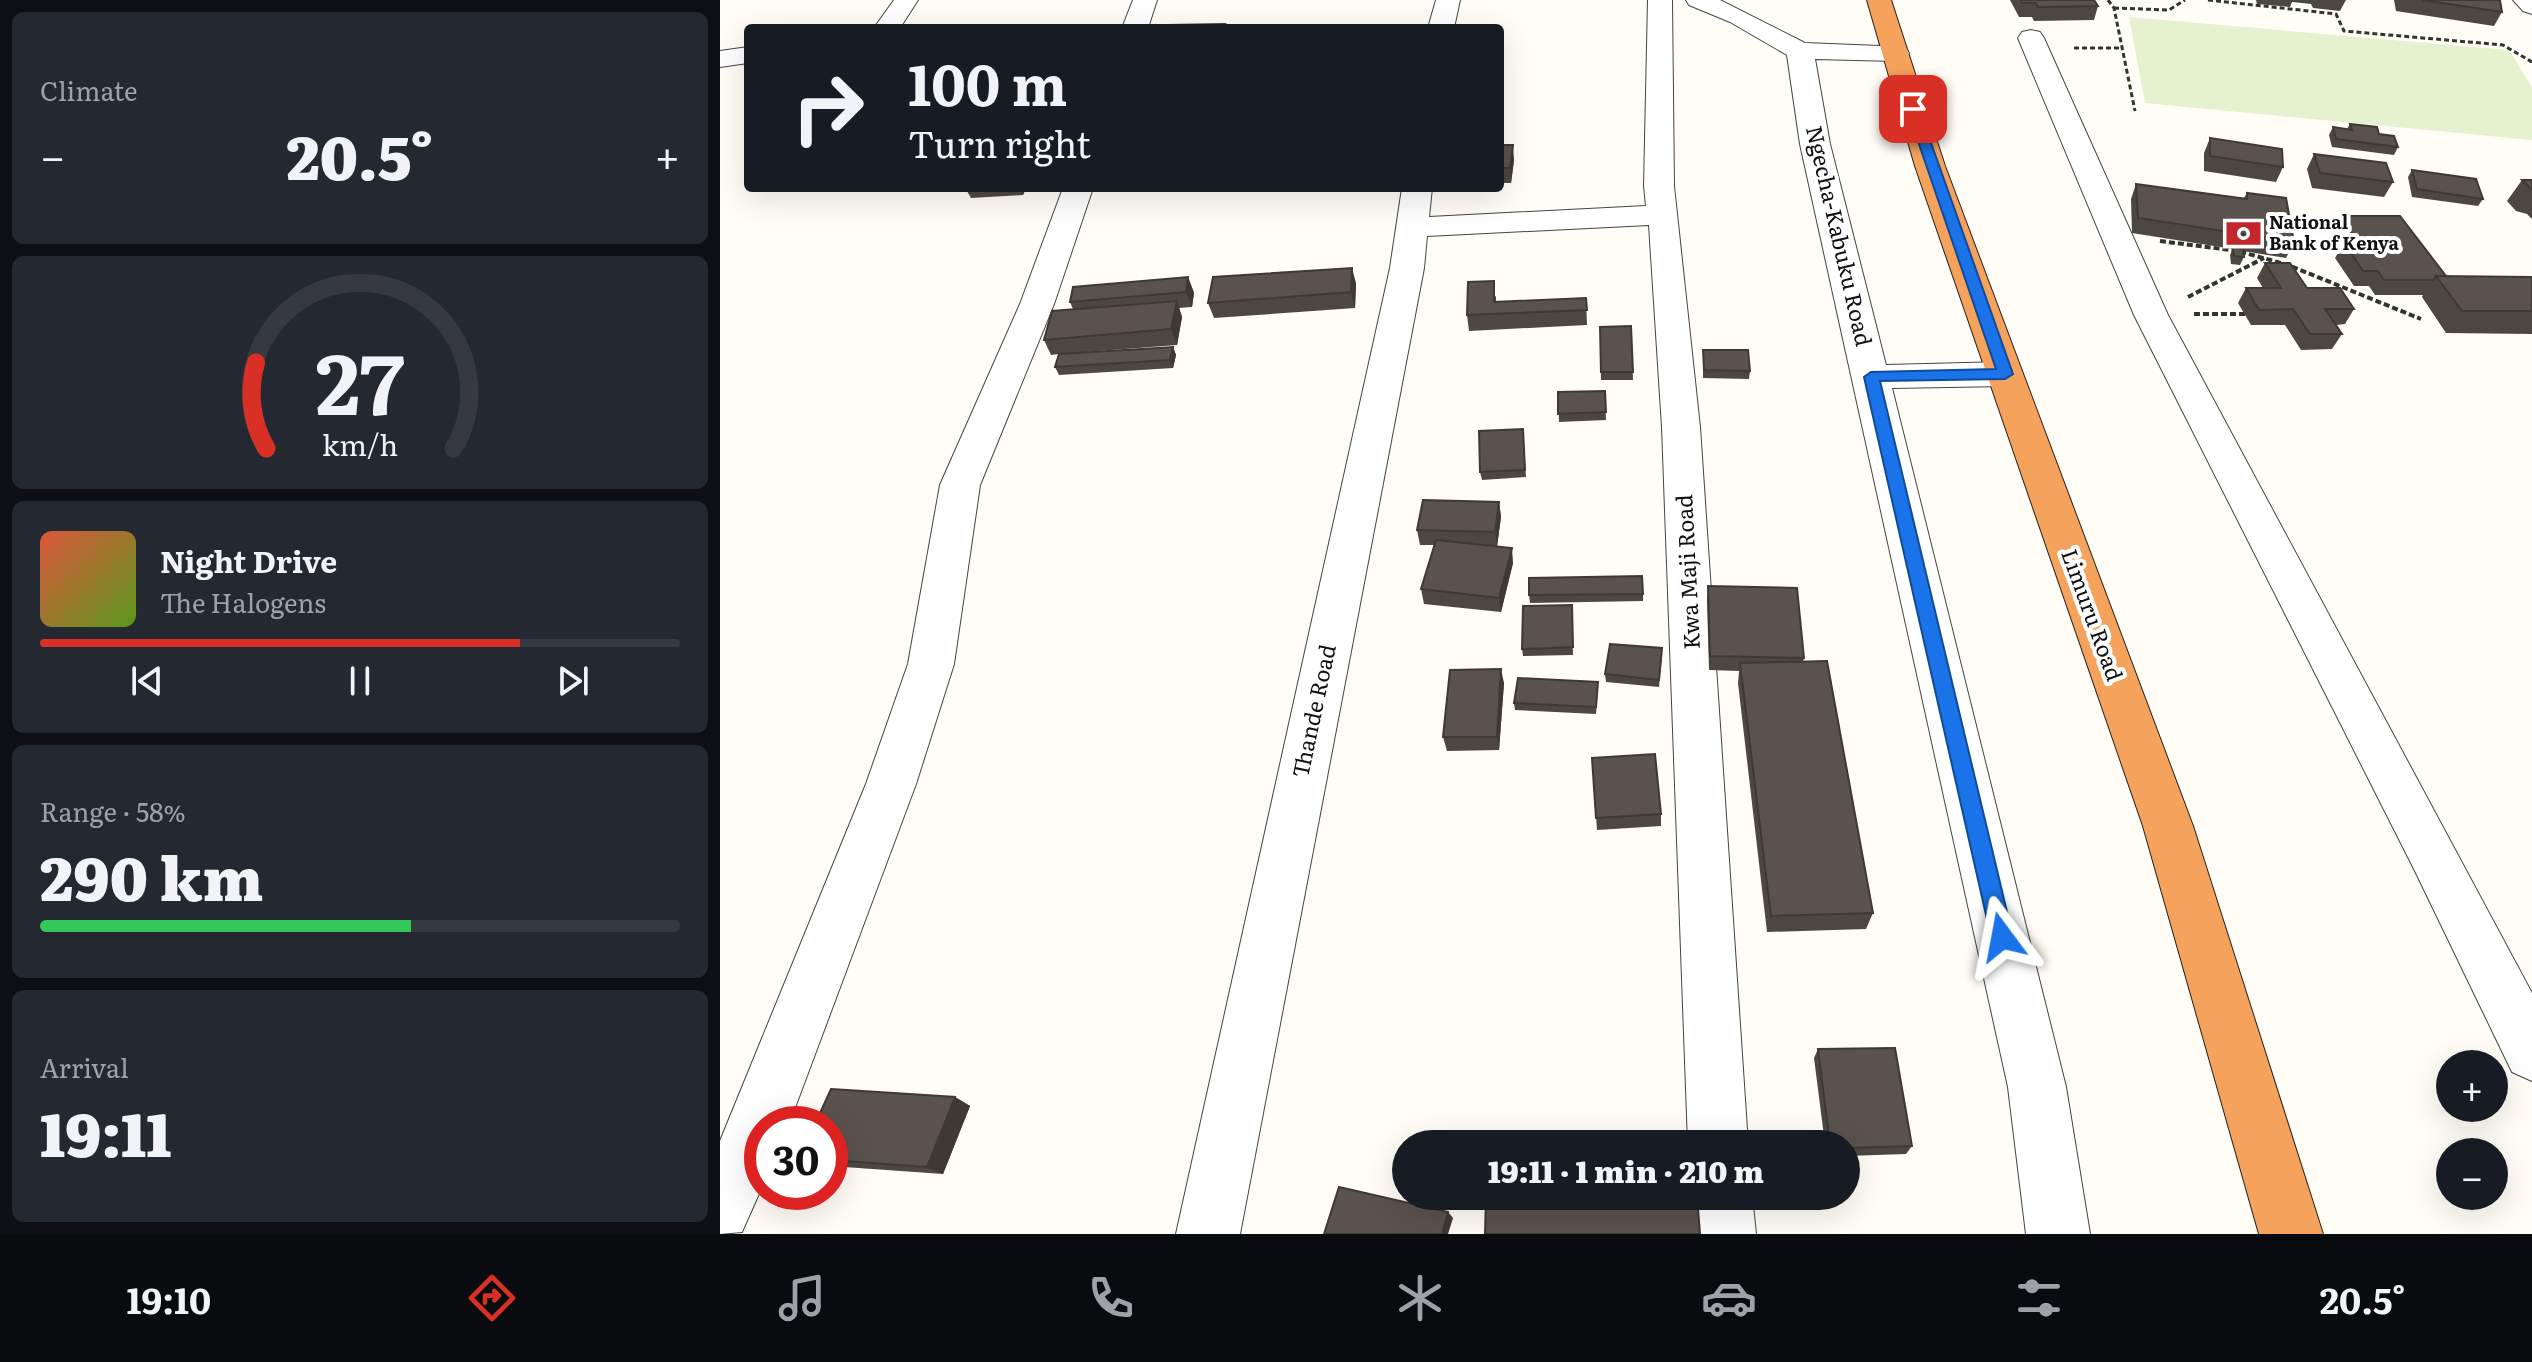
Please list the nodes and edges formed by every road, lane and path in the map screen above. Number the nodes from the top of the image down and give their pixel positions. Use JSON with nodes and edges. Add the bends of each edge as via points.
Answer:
{"nodes":[{"id":1,"x":906,"y":0,"type":"edge"},
{"id":2,"x":1145,"y":0,"type":"edge"},
{"id":3,"x":1448,"y":0,"type":"edge"},
{"id":4,"x":1660,"y":0,"type":"edge"},
{"id":5,"x":1698,"y":0,"type":"edge"},
{"id":6,"x":1879,"y":0,"type":"edge"},
{"id":7,"x":2108,"y":0,"type":"edge"},
{"id":8,"x":2185,"y":0,"type":"edge"},
{"id":9,"x":2208,"y":0,"type":"edge"},
{"id":10,"x":2525,"y":0,"type":"edge"},
{"id":11,"x":2532,"y":6,"type":"edge"},
{"id":12,"x":2114,"y":8,"type":"junction"},
{"id":13,"x":890,"y":24,"type":"edge"},
{"id":14,"x":1136,"y":24,"type":"edge"},
{"id":15,"x":1442,"y":24,"type":"edge"},
{"id":16,"x":2031,"y":38,"type":"dead end"},
{"id":17,"x":2503,"y":39,"type":"dead end"},
{"id":18,"x":2503,"y":45,"type":"junction"},
{"id":19,"x":1800,"y":51,"type":"junction"},
{"id":20,"x":1896,"y":53,"type":"junction"},
{"id":21,"x":744,"y":56,"type":"edge"},
{"id":22,"x":720,"y":59,"type":"edge"},
{"id":23,"x":2532,"y":62,"type":"edge"},
{"id":24,"x":2135,"y":111,"type":"dead end"},
{"id":25,"x":1077,"y":192,"type":"edge"},
{"id":26,"x":1414,"y":207,"type":"edge"},
{"id":27,"x":1664,"y":215,"type":"junction"},
{"id":28,"x":2116,"y":234,"type":"junction"},
{"id":29,"x":2264,"y":258,"type":"junction"},
{"id":30,"x":2151,"y":315,"type":"junction"},
{"id":31,"x":2421,"y":319,"type":"dead end"},
{"id":32,"x":2005,"y":374,"type":"junction"},
{"id":33,"x":1871,"y":377,"type":"junction"},
{"id":34,"x":2532,"y":1052,"type":"edge"},
{"id":35,"x":1717,"y":1130,"type":"edge"},
{"id":36,"x":720,"y":1210,"type":"edge"},
{"id":37,"x":1722,"y":1210,"type":"edge"},
{"id":38,"x":1208,"y":1234,"type":"edge"},
{"id":39,"x":1724,"y":1234,"type":"edge"},
{"id":40,"x":2058,"y":1234,"type":"edge"},
{"id":41,"x":2291,"y":1234,"type":"edge"}],
"edges":[{"from":1,"to":13,"type":"street"},
{"from":2,"to":14,"type":"street"},
{"from":3,"to":15,"type":"street"},
{"from":4,"to":27,"type":"street","name":"Kwa Maji Road","via":[[1659,186]]},
{"from":5,"to":19,"type":"street"},
{"from":6,"to":20,"type":"highway","name":"Limuru Road"},
{"from":7,"to":12,"type":"path"},
{"from":8,"to":12,"type":"path","via":[[2169,10]]},
{"from":9,"to":18,"type":"path","via":[[2336,14],[2344,31]]},
{"from":10,"to":11,"type":"street"},
{"from":12,"to":24,"type":"path"},
{"from":16,"to":28,"type":"street"},
{"from":17,"to":18,"type":"path"},
{"from":18,"to":23,"type":"path"},
{"from":19,"to":20,"type":"street"},
{"from":19,"to":33,"type":"street","name":"Ngecha-Kabuku Road","via":[[1815,144]]},
{"from":20,"to":32,"type":"highway","name":"Limuru Road","via":[[1930,166]]},
{"from":21,"to":22,"type":"street"},
{"from":25,"to":36,"type":"street","via":[[1037,304],[960,485],[931,664],[891,784]]},
{"from":26,"to":27,"type":"street"},
{"from":26,"to":38,"type":"street","name":"Thande Road","via":[[1407,268]]},
{"from":27,"to":35,"type":"street","name":"Kwa Maji Road","via":[[1681,427]]},
{"from":28,"to":29,"type":"path"},
{"from":28,"to":30,"type":"street"},
{"from":29,"to":30,"type":"path"},
{"from":29,"to":31,"type":"path"},
{"from":30,"to":34,"type":"street"},
{"from":32,"to":33,"type":"street"},
{"from":32,"to":41,"type":"highway","name":"Limuru Road","via":[[2168,826]]},
{"from":33,"to":40,"type":"street","name":"Ngecha-Kabuku Road","via":[[2037,1087]]},
{"from":37,"to":39,"type":"street"}]}
